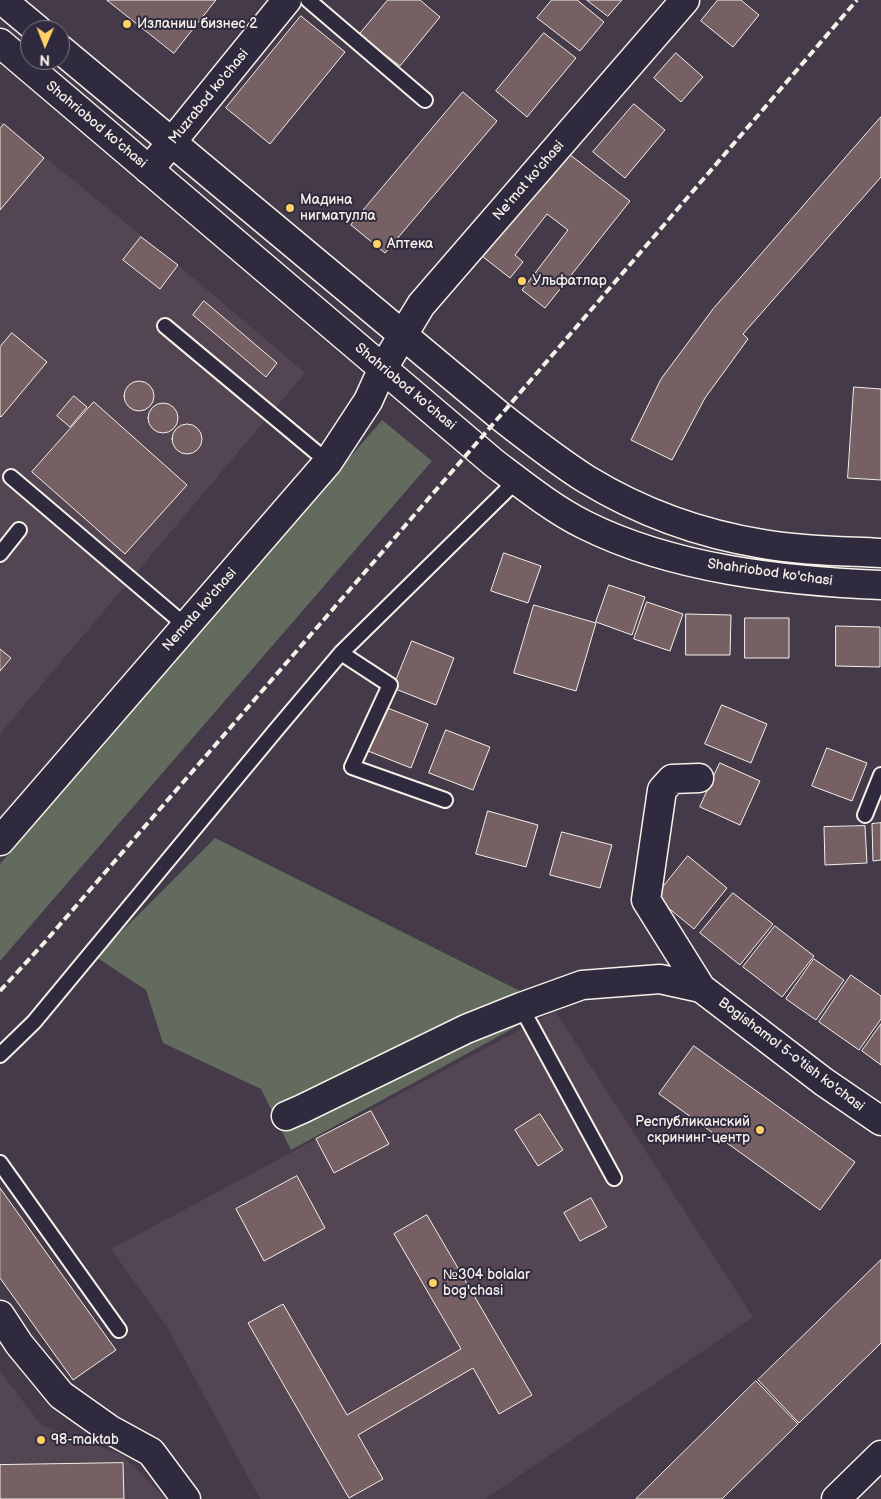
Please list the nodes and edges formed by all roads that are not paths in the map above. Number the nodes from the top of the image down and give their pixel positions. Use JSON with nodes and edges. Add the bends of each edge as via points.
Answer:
{"nodes":[{"id":1,"x":2,"y":0,"type":"edge"},
{"id":2,"x":287,"y":0,"type":"edge"},
{"id":3,"x":308,"y":0,"type":"edge"},
{"id":4,"x":685,"y":0,"type":"edge"},
{"id":5,"x":26,"y":20,"type":"edge"},
{"id":6,"x":0,"y":43,"type":"edge"},
{"id":7,"x":70,"y":57,"type":"edge"},
{"id":8,"x":425,"y":100,"type":"dead end"},
{"id":9,"x":172,"y":142,"type":"junction"},
{"id":10,"x":149,"y":170,"type":"junction"},
{"id":11,"x":165,"y":326,"type":"dead end"},
{"id":12,"x":402,"y":334,"type":"junction"},
{"id":13,"x":383,"y":368,"type":"junction"},
{"id":14,"x":328,"y":462,"type":"junction"},
{"id":15,"x":11,"y":477,"type":"dead end"},
{"id":16,"x":517,"y":480,"type":"junction"},
{"id":17,"x":19,"y":530,"type":"dead end"},
{"id":18,"x":881,"y":553,"type":"edge"},
{"id":19,"x":0,"y":554,"type":"edge"},
{"id":20,"x":881,"y":584,"type":"edge"},
{"id":21,"x":186,"y":626,"type":"junction"},
{"id":22,"x":341,"y":653,"type":"junction"},
{"id":23,"x":881,"y":775,"type":"edge"},
{"id":24,"x":699,"y":778,"type":"dead end"},
{"id":25,"x":445,"y":800,"type":"dead end"},
{"id":26,"x":865,"y":815,"type":"dead end"},
{"id":27,"x":4,"y":828,"type":"edge"},
{"id":28,"x":701,"y":988,"type":"junction"},
{"id":29,"x":522,"y":1007,"type":"junction"},
{"id":30,"x":0,"y":1055,"type":"edge"},
{"id":31,"x":286,"y":1116,"type":"dead end"},
{"id":32,"x":881,"y":1121,"type":"edge"},
{"id":33,"x":0,"y":1162,"type":"edge"},
{"id":34,"x":614,"y":1178,"type":"dead end"},
{"id":35,"x":0,"y":1315,"type":"edge"},
{"id":36,"x":119,"y":1330,"type":"dead end"},
{"id":37,"x":881,"y":1456,"type":"edge"},
{"id":38,"x":186,"y":1499,"type":"edge"},
{"id":39,"x":836,"y":1499,"type":"edge"}],
"edges":[{"from":1,"to":5,"type":"street"},
{"from":2,"to":9,"type":"street","name":"Muzrabod ko'chasi"},
{"from":3,"to":8,"type":"lane"},
{"from":4,"to":12,"type":"street","name":"Ne'mat ko'chasi","via":[[422,305]]},
{"from":6,"to":10,"type":"street","name":"Shahriobod ko'chasi"},
{"from":7,"to":9,"type":"street","name":"Shahriobod ko'chasi"},
{"from":9,"to":10,"type":"street","name":"Muzrabod ko'chasi"},
{"from":9,"to":12,"type":"street","name":"Shahriobod ko'chasi"},
{"from":10,"to":13,"type":"street","name":"Shahriobod ko'chasi"},
{"from":11,"to":14,"type":"lane"},
{"from":12,"to":13,"type":"street","name":"Ne'mat ko'chasi"},
{"from":12,"to":18,"type":"street","name":"Shahriobod ko'chasi","via":[[544,450],[587,479],[635,505],[687,526],[738,540],[790,548]]},
{"from":13,"to":14,"type":"street","name":"Nemata ko'chasi","via":[[368,401]]},
{"from":13,"to":16,"type":"street","name":"Shahriobod ko'chasi"},
{"from":14,"to":21,"type":"street","name":"Nemata ko'chasi"},
{"from":15,"to":21,"type":"lane"},
{"from":16,"to":20,"type":"street","name":"Shahriobod ko'chasi","via":[[585,525],[656,553],[754,573],[827,582]]},
{"from":16,"to":22,"type":"lane"},
{"from":17,"to":19,"type":"lane"},
{"from":21,"to":27,"type":"street","name":"Nemata ko'chasi"},
{"from":22,"to":25,"type":"lane","via":[[390,685],[352,767]]},
{"from":22,"to":30,"type":"lane","via":[[34,1022]]},
{"from":23,"to":26,"type":"lane"},
{"from":24,"to":28,"type":"street","via":[[672,779],[662,790],[646,900]]},
{"from":28,"to":29,"type":"street","via":[[660,979],[582,985]]},
{"from":28,"to":32,"type":"street","name":"Bogishamol 5-o'tish ko'chasi","via":[[824,1082]]},
{"from":29,"to":31,"type":"street","via":[[466,1029]]},
{"from":29,"to":34,"type":"lane"},
{"from":33,"to":36,"type":"lane"},
{"from":35,"to":38,"type":"street","via":[[61,1395],[109,1429],[151,1452]]},
{"from":37,"to":39,"type":"street"}]}
